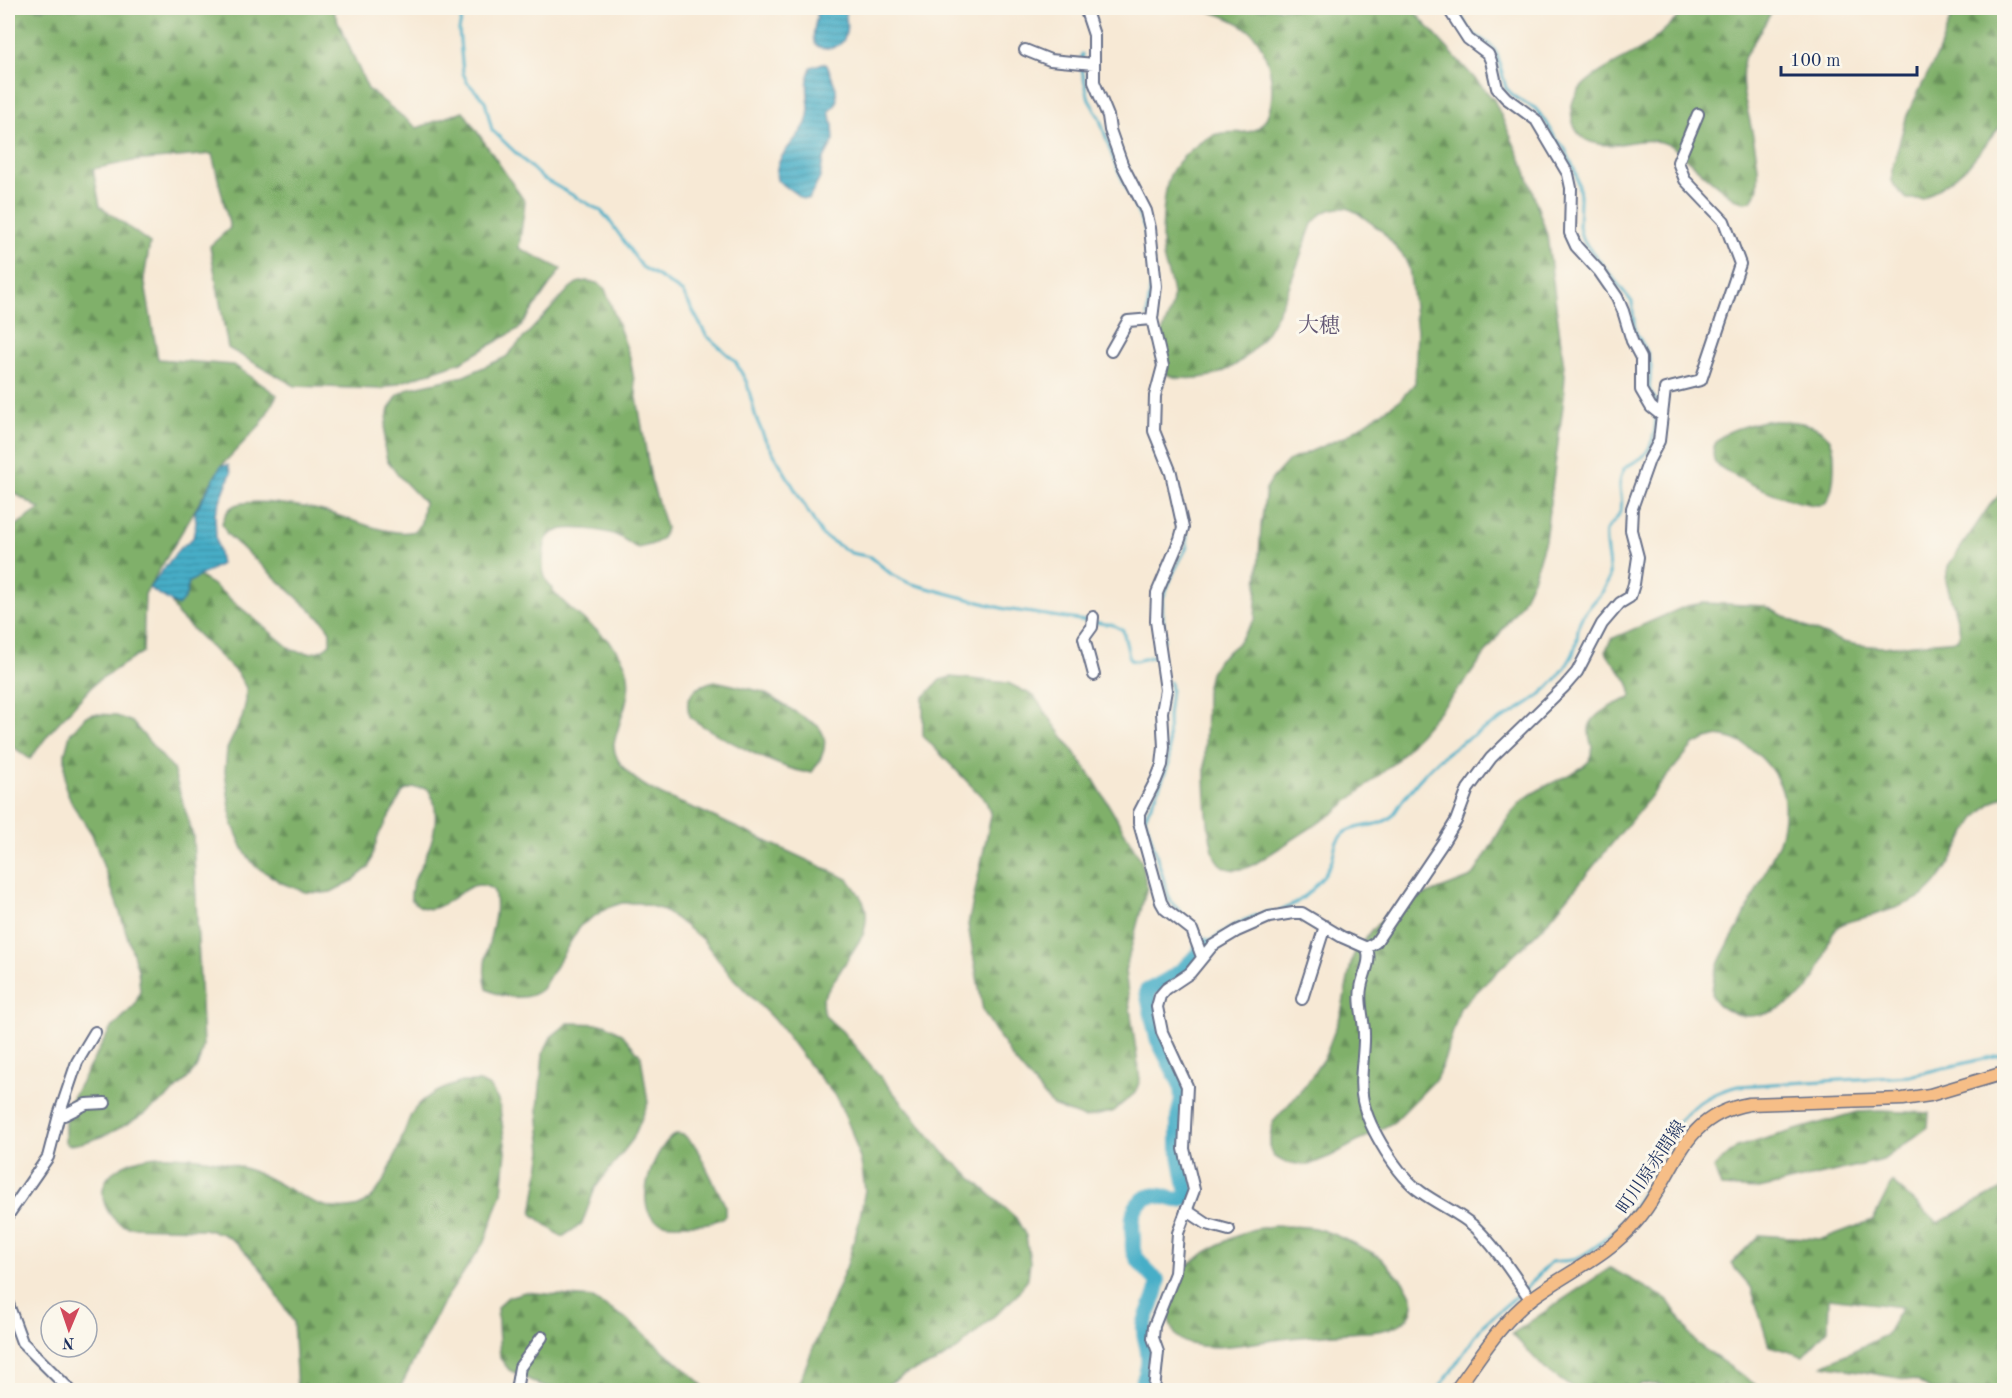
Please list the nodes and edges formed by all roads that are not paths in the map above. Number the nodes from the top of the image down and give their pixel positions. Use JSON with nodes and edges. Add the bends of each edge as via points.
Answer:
{"nodes":[{"id":1,"x":1085,"y":8,"type":"edge"},
{"id":2,"x":1448,"y":8,"type":"edge"},
{"id":3,"x":1026,"y":50,"type":"dead end"},
{"id":4,"x":1094,"y":63,"type":"junction"},
{"id":5,"x":1698,"y":114,"type":"dead end"},
{"id":6,"x":1152,"y":320,"type":"junction"},
{"id":7,"x":1111,"y":351,"type":"dead end"},
{"id":8,"x":1661,"y":415,"type":"junction"},
{"id":9,"x":1093,"y":617,"type":"dead end"},
{"id":10,"x":1094,"y":675,"type":"dead end"},
{"id":11,"x":1325,"y":926,"type":"junction"},
{"id":12,"x":1367,"y":948,"type":"junction"},
{"id":13,"x":1202,"y":957,"type":"junction"},
{"id":14,"x":1302,"y":999,"type":"dead end"},
{"id":15,"x":94,"y":1032,"type":"dead end"},
{"id":16,"x":2004,"y":1073,"type":"edge"},
{"id":17,"x":105,"y":1103,"type":"dead end"},
{"id":18,"x":59,"y":1115,"type":"junction"},
{"id":19,"x":1186,"y":1210,"type":"junction"},
{"id":20,"x":8,"y":1215,"type":"edge"},
{"id":21,"x":1229,"y":1230,"type":"dead end"},
{"id":22,"x":1530,"y":1300,"type":"junction"},
{"id":23,"x":8,"y":1304,"type":"edge"},
{"id":24,"x":542,"y":1337,"type":"dead end"},
{"id":25,"x":70,"y":1390,"type":"edge"},
{"id":26,"x":516,"y":1390,"type":"edge"},
{"id":27,"x":1154,"y":1390,"type":"edge"},
{"id":28,"x":1456,"y":1390,"type":"edge"}],
"edges":[{"from":1,"to":4,"type":"street","via":[[1094,35]]},
{"from":2,"to":8,"type":"street","via":[[1468,39],[1488,54],[1497,88],[1536,120],[1568,174],[1570,233],[1617,297],[1641,358],[1641,390]]},
{"from":3,"to":4,"type":"street","via":[[1050,60]]},
{"from":4,"to":6,"type":"street","via":[[1094,82],[1110,130],[1149,220],[1156,286]]},
{"from":5,"to":8,"type":"street","via":[[1678,162],[1685,180],[1724,221],[1740,264],[1701,380],[1665,389]]},
{"from":6,"to":7,"type":"street","via":[[1128,321]]},
{"from":6,"to":13,"type":"street","via":[[1163,366],[1155,396],[1154,431],[1170,473],[1183,528],[1157,593],[1156,621],[1166,690],[1162,712],[1164,747],[1162,765],[1139,813],[1139,823],[1161,902],[1192,930]]},
{"from":8,"to":12,"type":"street","via":[[1659,441],[1632,508],[1630,530],[1638,557],[1630,597],[1602,624],[1577,672],[1491,758],[1468,789],[1442,844],[1385,931]]},
{"from":9,"to":10,"type":"street","via":[[1092,627],[1084,638]]},
{"from":11,"to":12,"type":"street"},
{"from":11,"to":13,"type":"street","via":[[1302,913],[1269,917],[1237,931]]},
{"from":11,"to":14,"type":"street"},
{"from":12,"to":22,"type":"street","via":[[1360,1003],[1364,1033],[1361,1092],[1375,1131],[1386,1154],[1406,1179],[1476,1229]]},
{"from":13,"to":19,"type":"street","via":[[1190,973],[1166,989],[1157,1007],[1162,1032],[1187,1086],[1184,1149],[1194,1190]]},
{"from":15,"to":18,"type":"street","via":[[78,1062]]},
{"from":16,"to":22,"type":"main road","name":"町川原赤間線","via":[[1903,1099],[1749,1104],[1724,1110],[1696,1128],[1646,1209],[1614,1245]]},
{"from":17,"to":18,"type":"street","via":[[86,1104]]},
{"from":18,"to":20,"type":"street","via":[[48,1157]]},
{"from":19,"to":21,"type":"street","via":[[1207,1224]]},
{"from":19,"to":27,"type":"street","via":[[1178,1233],[1175,1273],[1154,1326],[1158,1352]]},
{"from":22,"to":28,"type":"main road","name":"町川原赤間線"},
{"from":23,"to":25,"type":"street","via":[[22,1342]]},
{"from":24,"to":26,"type":"street","via":[[520,1367]]}]}
